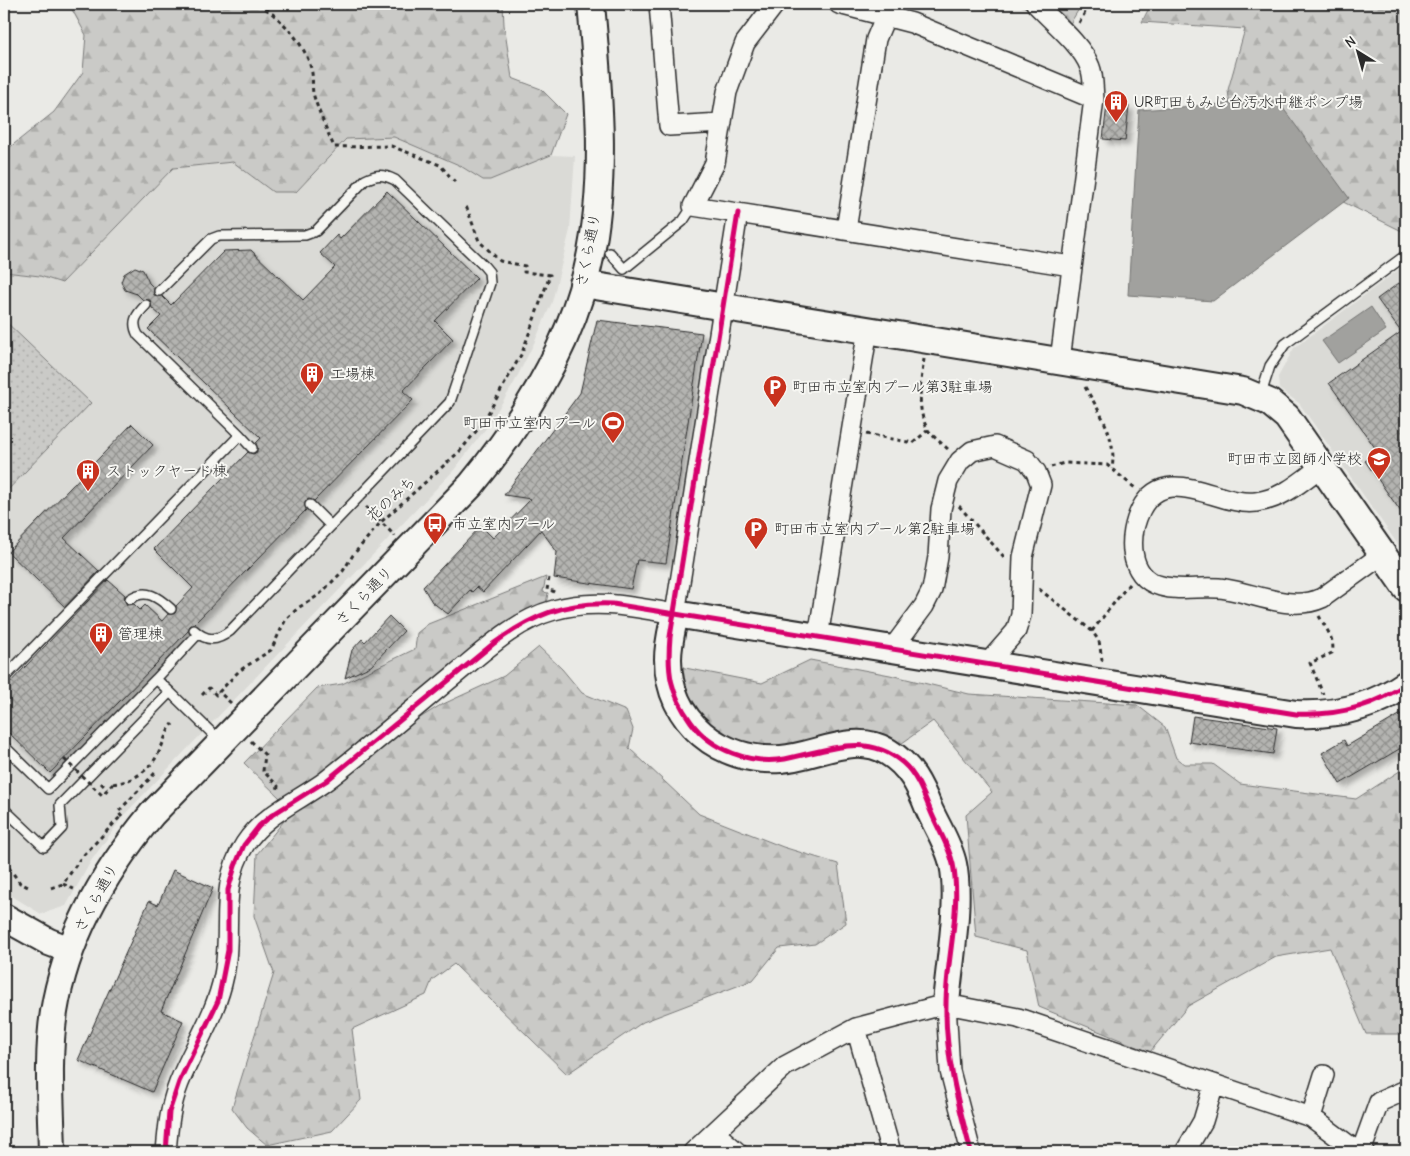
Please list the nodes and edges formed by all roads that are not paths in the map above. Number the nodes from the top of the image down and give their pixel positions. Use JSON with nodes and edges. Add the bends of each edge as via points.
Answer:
{"nodes":[{"id":1,"x":591,"y":4,"type":"edge"},
{"id":2,"x":659,"y":4,"type":"edge"},
{"id":3,"x":775,"y":4,"type":"edge"},
{"id":4,"x":839,"y":4,"type":"edge"},
{"id":5,"x":1036,"y":4,"type":"edge"},
{"id":6,"x":886,"y":15,"type":"junction"},
{"id":7,"x":1094,"y":99,"type":"junction"},
{"id":8,"x":722,"y":123,"type":"junction"},
{"id":9,"x":693,"y":206,"type":"junction"},
{"id":10,"x":738,"y":213,"type":"junction"},
{"id":11,"x":846,"y":230,"type":"junction"},
{"id":12,"x":610,"y":253,"type":"dead end"},
{"id":13,"x":1406,"y":255,"type":"edge"},
{"id":14,"x":1071,"y":266,"type":"junction"},
{"id":15,"x":583,"y":284,"type":"junction"},
{"id":16,"x":159,"y":291,"type":"dead end"},
{"id":17,"x":146,"y":305,"type":"dead end"},
{"id":18,"x":723,"y":306,"type":"junction"},
{"id":19,"x":868,"y":329,"type":"junction"},
{"id":20,"x":1060,"y":360,"type":"junction"},
{"id":21,"x":1260,"y":397,"type":"junction"},
{"id":22,"x":240,"y":435,"type":"junction"},
{"id":23,"x":252,"y":448,"type":"dead end"},
{"id":24,"x":1322,"y":466,"type":"junction"},
{"id":25,"x":310,"y":505,"type":"dead end"},
{"id":26,"x":331,"y":526,"type":"junction"},
{"id":27,"x":1383,"y":554,"type":"junction"},
{"id":28,"x":1406,"y":588,"type":"edge"},
{"id":29,"x":130,"y":599,"type":"dead end"},
{"id":30,"x":171,"y":609,"type":"dead end"},
{"id":31,"x":675,"y":614,"type":"junction"},
{"id":32,"x":818,"y":637,"type":"junction"},
{"id":33,"x":892,"y":649,"type":"junction"},
{"id":34,"x":988,"y":664,"type":"junction"},
{"id":35,"x":4,"y":678,"type":"edge"},
{"id":36,"x":156,"y":679,"type":"junction"},
{"id":37,"x":1406,"y":684,"type":"edge"},
{"id":38,"x":170,"y":692,"type":"junction"},
{"id":39,"x":221,"y":742,"type":"junction"},
{"id":40,"x":4,"y":746,"type":"edge"},
{"id":41,"x":4,"y":809,"type":"edge"},
{"id":42,"x":4,"y":917,"type":"edge"},
{"id":43,"x":70,"y":950,"type":"junction"},
{"id":44,"x":946,"y":1004,"type":"junction"},
{"id":45,"x":856,"y":1028,"type":"junction"},
{"id":46,"x":1324,"y":1075,"type":"dead end"},
{"id":47,"x":1214,"y":1084,"type":"junction"},
{"id":48,"x":1406,"y":1090,"type":"edge"},
{"id":49,"x":1311,"y":1117,"type":"junction"},
{"id":50,"x":715,"y":1133,"type":"junction"},
{"id":51,"x":52,"y":1152,"type":"edge"},
{"id":52,"x":166,"y":1152,"type":"edge"},
{"id":53,"x":693,"y":1152,"type":"edge"},
{"id":54,"x":737,"y":1152,"type":"edge"},
{"id":55,"x":892,"y":1152,"type":"edge"},
{"id":56,"x":971,"y":1152,"type":"edge"},
{"id":57,"x":1185,"y":1152,"type":"edge"},
{"id":58,"x":1359,"y":1152,"type":"edge"}],
"edges":[{"from":1,"to":15,"type":"street","name":"さくら通り","via":[[600,154],[594,233]]},
{"from":2,"to":8,"type":"street","via":[[669,126]]},
{"from":3,"to":8,"type":"street","via":[[745,43],[727,92]]},
{"from":4,"to":6,"type":"street"},
{"from":5,"to":7,"type":"street","via":[[1086,59],[1091,68]]},
{"from":6,"to":7,"type":"street","via":[[912,22]]},
{"from":6,"to":11,"type":"street","via":[[876,39]]},
{"from":7,"to":14,"type":"street"},
{"from":8,"to":9,"type":"street","via":[[715,163]]},
{"from":9,"to":10,"type":"street"},
{"from":9,"to":12,"type":"lane","via":[[683,221],[624,269]]},
{"from":10,"to":11,"type":"street"},
{"from":10,"to":18,"type":"street"},
{"from":11,"to":14,"type":"street"},
{"from":13,"to":21,"type":"lane","via":[[1285,344],[1270,366]]},
{"from":14,"to":20,"type":"street"},
{"from":15,"to":18,"type":"street"},
{"from":15,"to":39,"type":"street","name":"さくら通り","via":[[552,363],[520,420],[494,457],[471,485]]},
{"from":16,"to":26,"type":"lane","via":[[211,239],[220,236],[306,235],[316,231],[366,180],[375,175],[395,180],[489,272],[490,283],[454,396]]},
{"from":17,"to":22,"type":"lane","via":[[134,320],[138,335]]},
{"from":18,"to":19,"type":"street"},
{"from":18,"to":31,"type":"street"},
{"from":19,"to":20,"type":"street"},
{"from":19,"to":32,"type":"street"},
{"from":20,"to":21,"type":"street","via":[[1201,382]]},
{"from":21,"to":24,"type":"street","via":[[1287,417]]},
{"from":22,"to":23,"type":"lane"},
{"from":22,"to":35,"type":"lane"},
{"from":24,"to":27,"type":"street"},
{"from":24,"to":27,"type":"street","via":[[1290,490],[1275,498],[1256,502],[1241,503],[1204,491],[1168,488],[1147,500],[1135,527],[1134,562],[1148,579],[1160,586],[1225,588],[1281,601],[1311,602],[1322,598]]},
{"from":25,"to":26,"type":"lane"},
{"from":26,"to":36,"type":"lane","via":[[230,631],[212,640],[196,632]]},
{"from":27,"to":28,"type":"street"},
{"from":29,"to":30,"type":"lane","via":[[136,594],[155,596]]},
{"from":31,"to":32,"type":"street"},
{"from":31,"to":44,"type":"street","via":[[668,660],[672,688],[681,709],[713,743],[735,754],[760,759],[783,759],[845,744],[865,745],[886,751],[904,764],[919,784],[953,864],[955,896]]},
{"from":31,"to":52,"type":"street","via":[[593,603],[537,616],[493,644],[326,781],[258,826],[234,866],[228,890],[228,950],[218,1001],[179,1082],[169,1112]]},
{"from":32,"to":33,"type":"street"},
{"from":33,"to":34,"type":"street"},
{"from":33,"to":34,"type":"street","via":[[932,590],[941,509],[948,481],[960,460],[972,451],[995,446],[1027,460],[1041,485],[1023,556],[1021,615],[1016,630]]},
{"from":34,"to":37,"type":"street","via":[[1296,714],[1330,713],[1369,705]]},
{"from":36,"to":38,"type":"lane"},
{"from":36,"to":40,"type":"lane","via":[[48,789]]},
{"from":38,"to":39,"type":"lane"},
{"from":38,"to":41,"type":"lane","via":[[60,805],[62,828],[44,847]]},
{"from":39,"to":43,"type":"street","name":"さくら通り","via":[[128,842],[92,900]]},
{"from":42,"to":43,"type":"street"},
{"from":43,"to":51,"type":"street","name":"さくら通り","via":[[54,1020],[50,1083]]},
{"from":44,"to":45,"type":"street"},
{"from":44,"to":47,"type":"street","via":[[1018,1018]]},
{"from":44,"to":56,"type":"street","via":[[950,1071]]},
{"from":45,"to":50,"type":"street","via":[[785,1066]]},
{"from":45,"to":55,"type":"street"},
{"from":46,"to":49,"type":"street"},
{"from":47,"to":49,"type":"street"},
{"from":47,"to":57,"type":"street","via":[[1203,1122]]},
{"from":48,"to":58,"type":"street","via":[[1379,1102]]},
{"from":49,"to":58,"type":"street"},
{"from":50,"to":53,"type":"street"},
{"from":50,"to":54,"type":"street"}]}
